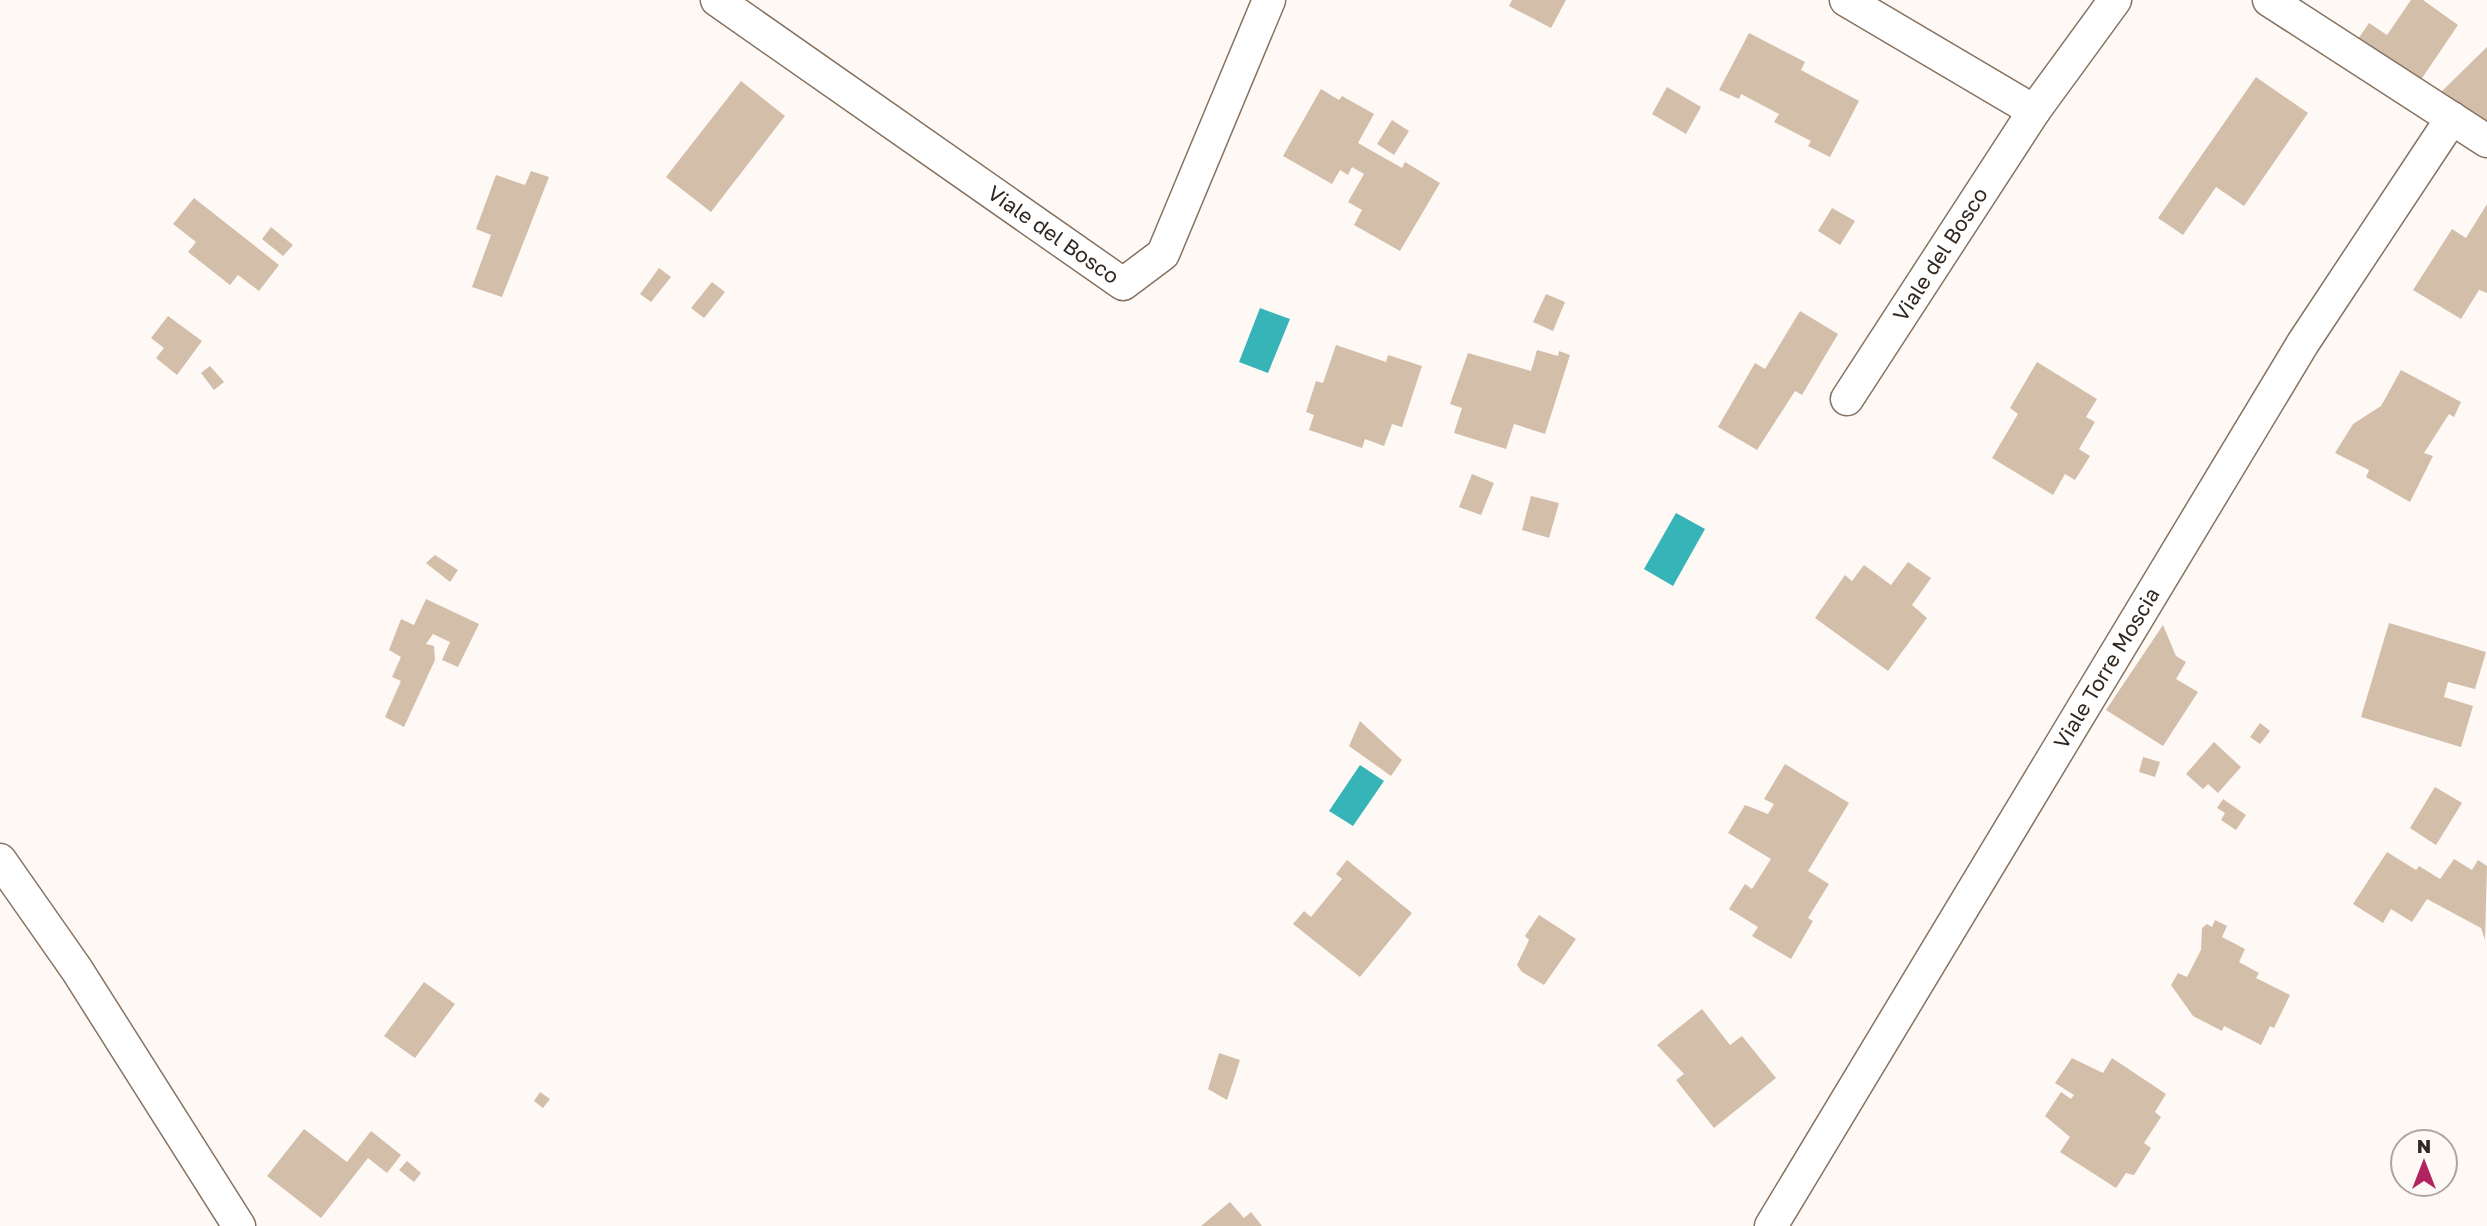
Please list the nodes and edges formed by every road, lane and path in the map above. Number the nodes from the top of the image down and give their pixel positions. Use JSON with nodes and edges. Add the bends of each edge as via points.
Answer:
{"nodes":[{"id":1,"x":717,"y":0,"type":"edge"},
{"id":2,"x":1269,"y":0,"type":"edge"},
{"id":3,"x":1846,"y":0,"type":"edge"},
{"id":4,"x":2115,"y":0,"type":"edge"},
{"id":5,"x":2269,"y":0,"type":"edge"},
{"id":6,"x":2035,"y":111,"type":"junction"},
{"id":7,"x":2452,"y":118,"type":"junction"},
{"id":8,"x":2487,"y":141,"type":"edge"},
{"id":9,"x":1847,"y":398,"type":"dead end"},
{"id":10,"x":0,"y":860,"type":"edge"},
{"id":11,"x":239,"y":1226,"type":"edge"},
{"id":12,"x":1771,"y":1226,"type":"edge"}],
"edges":[{"from":1,"to":2,"type":"street","name":"Viale del Bosco","via":[[1123,284],[1163,254]]},
{"from":3,"to":6,"type":"street"},
{"from":4,"to":6,"type":"street","name":"Viale del Bosco"},
{"from":5,"to":7,"type":"street"},
{"from":6,"to":9,"type":"street","name":"Viale del Bosco"},
{"from":7,"to":8,"type":"street"},
{"from":7,"to":12,"type":"street","name":"Viale Torre Moscia","via":[[2303,343]]},
{"from":10,"to":11,"type":"street"}]}
